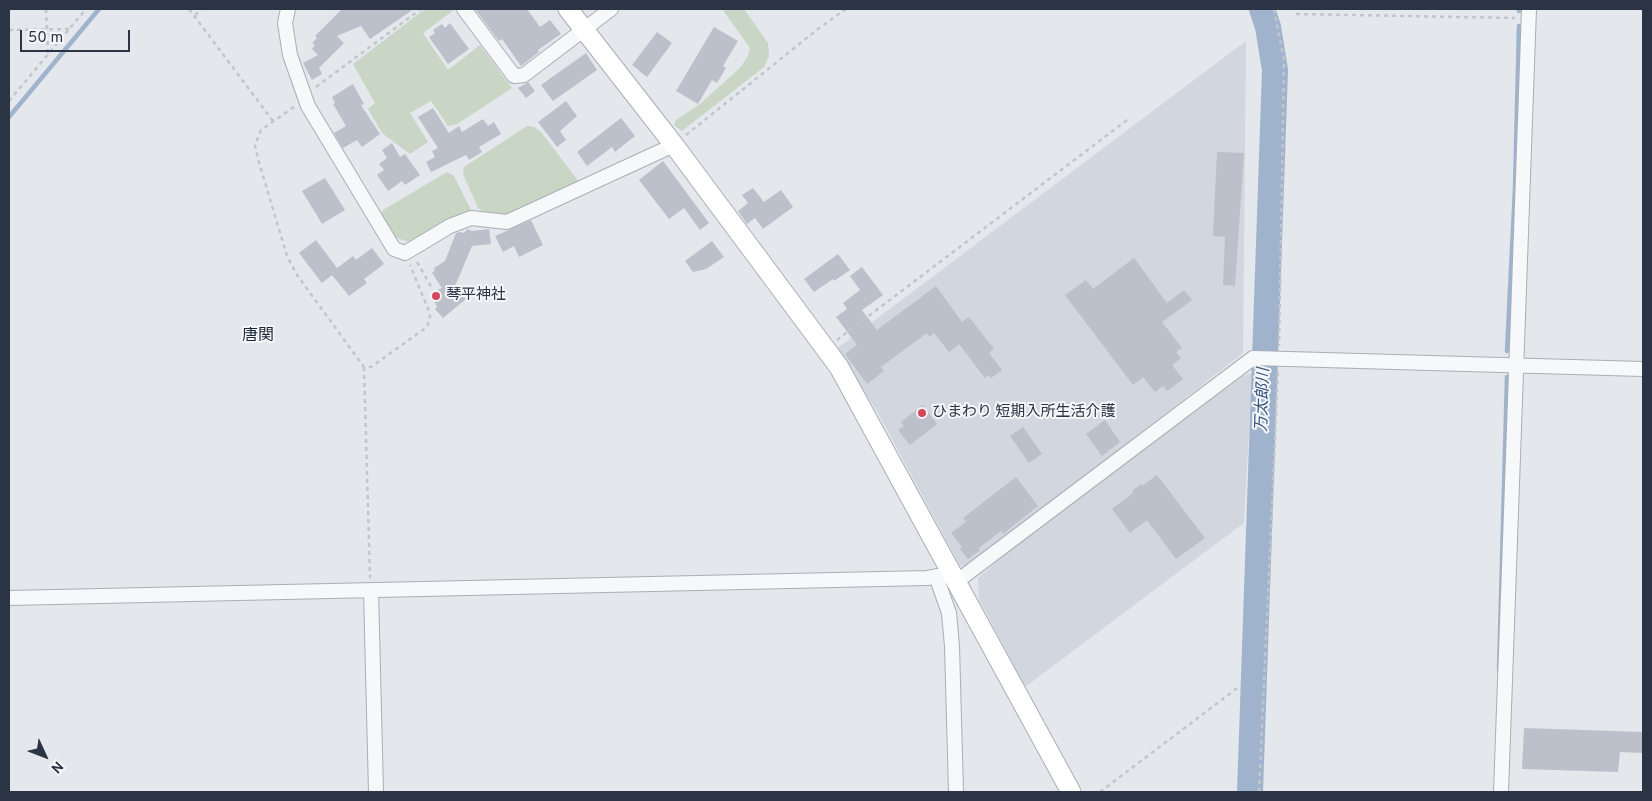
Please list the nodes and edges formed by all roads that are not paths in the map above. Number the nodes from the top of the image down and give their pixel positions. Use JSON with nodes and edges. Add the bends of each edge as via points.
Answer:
{"nodes":[{"id":1,"x":288,"y":9,"type":"edge"},
{"id":2,"x":464,"y":9,"type":"edge"},
{"id":3,"x":568,"y":9,"type":"edge"},
{"id":4,"x":611,"y":9,"type":"edge"},
{"id":5,"x":1529,"y":14,"type":"edge"},
{"id":6,"x":584,"y":30,"type":"junction"},
{"id":7,"x":674,"y":144,"type":"junction"},
{"id":8,"x":1517,"y":364,"type":"junction"},
{"id":9,"x":1643,"y":369,"type":"edge"},
{"id":10,"x":948,"y":578,"type":"junction"},
{"id":11,"x":371,"y":590,"type":"junction"},
{"id":12,"x":9,"y":598,"type":"edge"},
{"id":13,"x":376,"y":792,"type":"edge"},
{"id":14,"x":956,"y":792,"type":"edge"},
{"id":15,"x":1071,"y":792,"type":"edge"},
{"id":16,"x":1502,"y":792,"type":"edge"}],
"edges":[{"from":1,"to":7,"type":"street","via":[[285,22],[290,55],[308,106],[394,249],[408,251],[450,226],[471,218],[507,222]]},
{"from":2,"to":6,"type":"street","via":[[514,76],[524,75]]},
{"from":3,"to":6,"type":"street"},
{"from":4,"to":6,"type":"street"},
{"from":5,"to":8,"type":"street"},
{"from":6,"to":7,"type":"street"},
{"from":7,"to":10,"type":"street","via":[[839,368]]},
{"from":8,"to":9,"type":"street"},
{"from":8,"to":10,"type":"street","via":[[1253,358]]},
{"from":8,"to":16,"type":"street"},
{"from":10,"to":11,"type":"street"},
{"from":10,"to":14,"type":"street"},
{"from":10,"to":15,"type":"street"},
{"from":11,"to":12,"type":"street"},
{"from":11,"to":13,"type":"street"}]}
